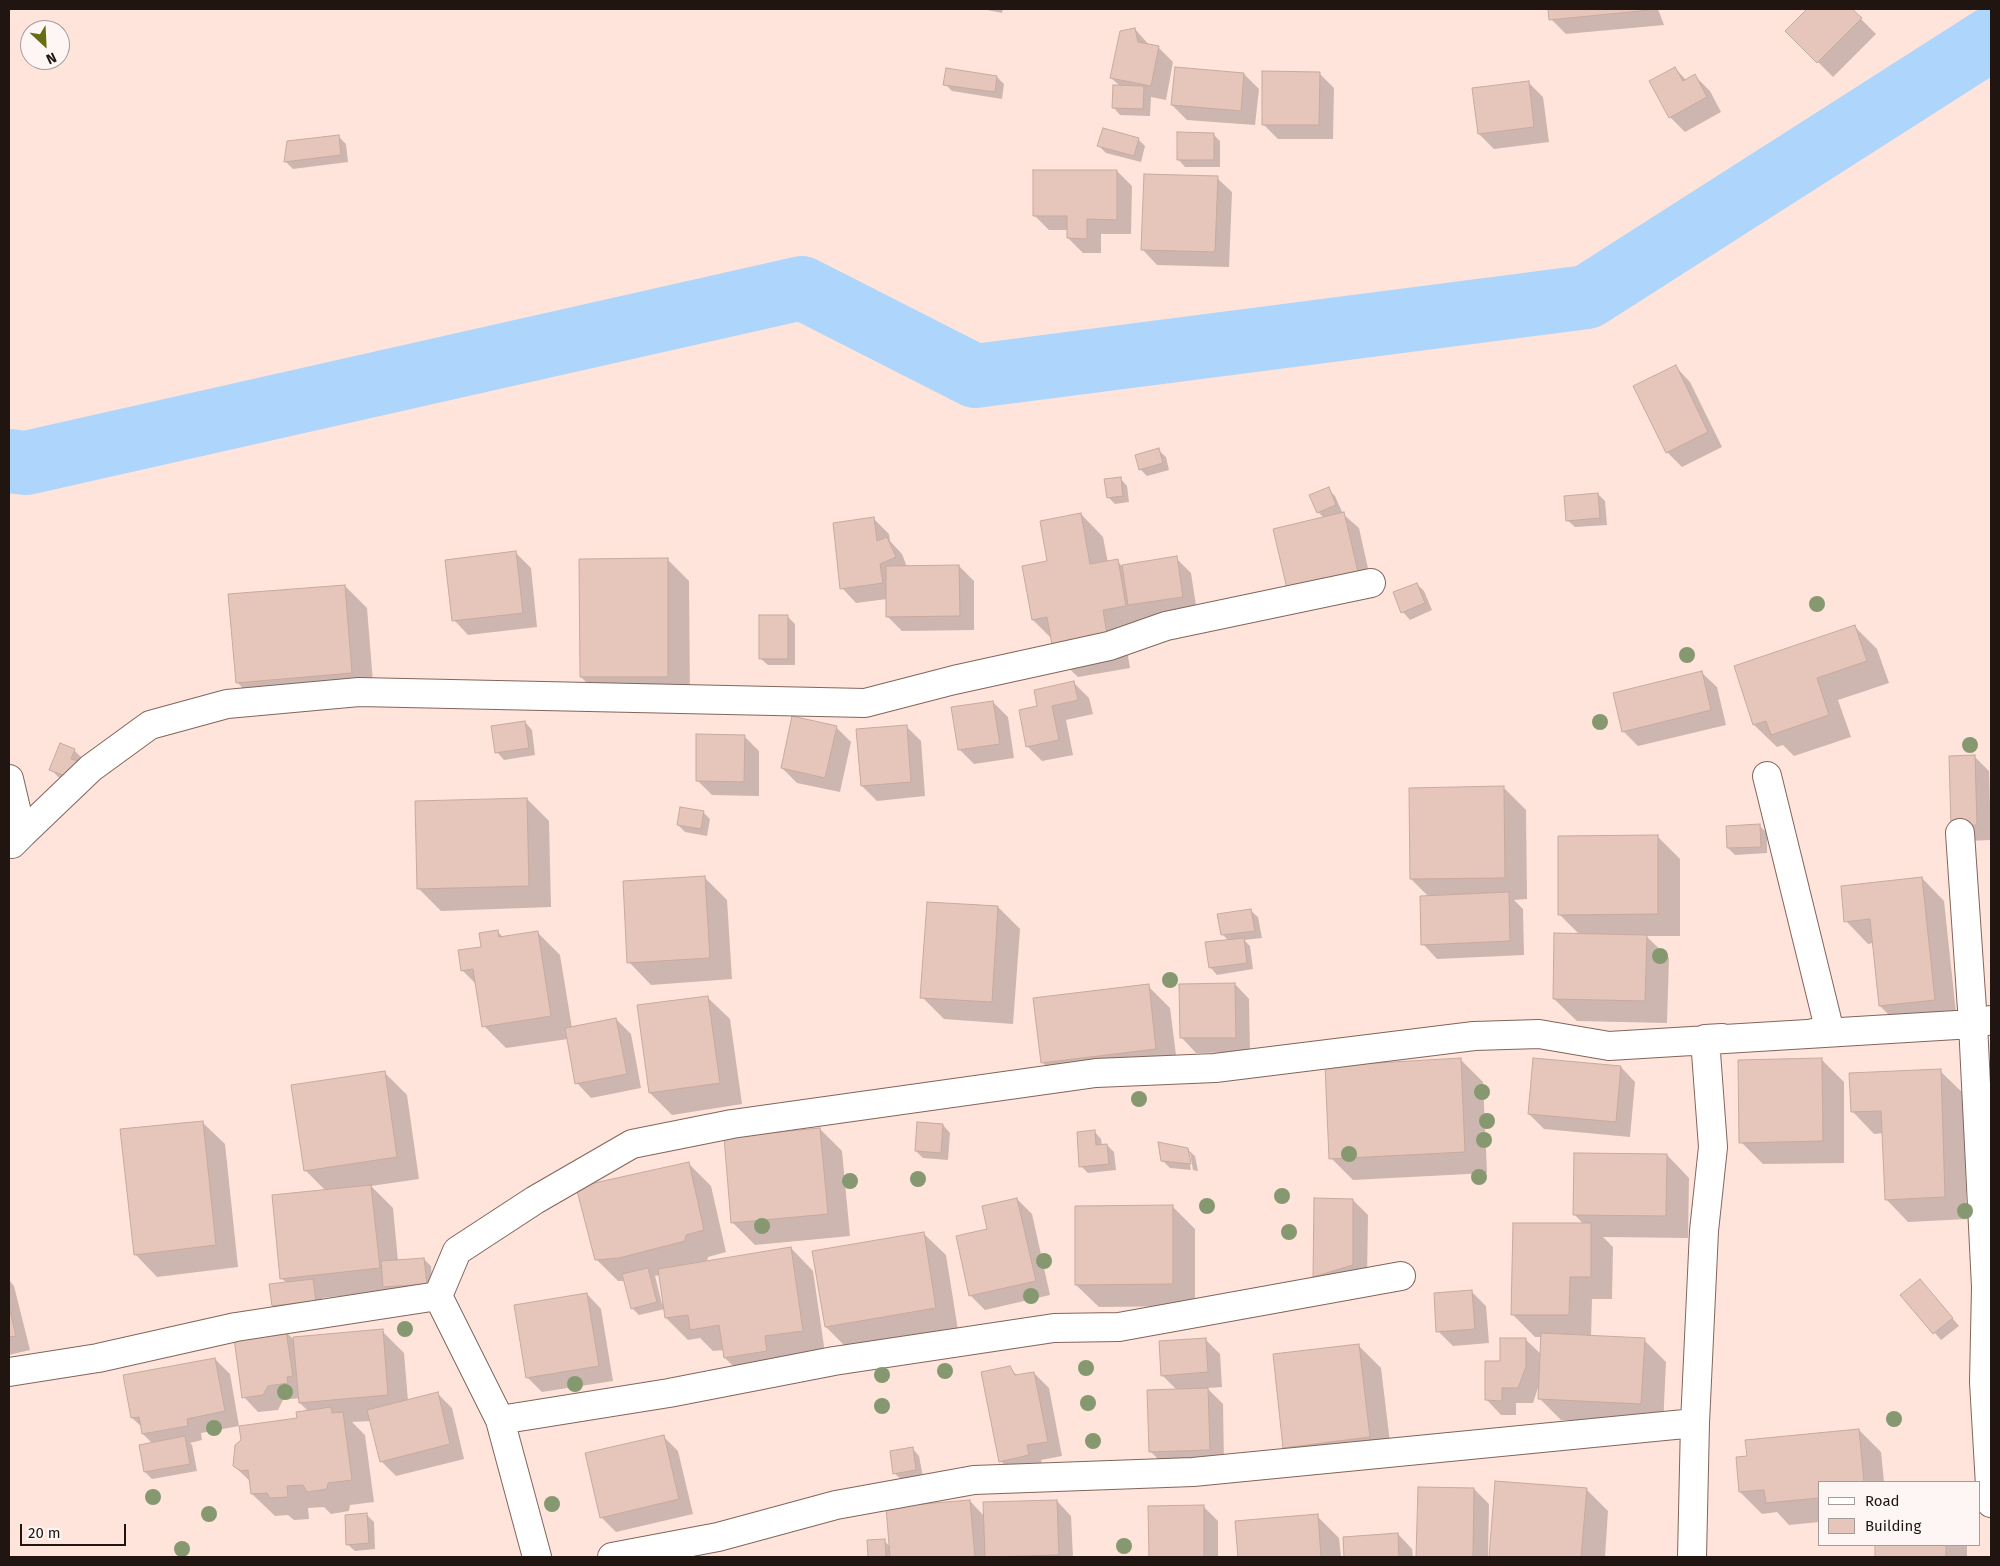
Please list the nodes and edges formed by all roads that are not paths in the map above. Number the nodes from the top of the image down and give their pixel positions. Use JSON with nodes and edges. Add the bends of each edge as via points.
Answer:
{"nodes":[{"id":1,"x":1371,"y":583,"type":"dead end"},
{"id":2,"x":1767,"y":776,"type":"dead end"},
{"id":3,"x":9,"y":779,"type":"edge"},
{"id":4,"x":1960,"y":833,"type":"dead end"},
{"id":5,"x":16,"y":840,"type":"edge"},
{"id":6,"x":1982,"y":1022,"type":"edge"},
{"id":7,"x":1830,"y":1032,"type":"junction"},
{"id":8,"x":1705,"y":1039,"type":"junction"},
{"id":9,"x":1401,"y":1276,"type":"dead end"},
{"id":10,"x":438,"y":1296,"type":"junction"},
{"id":11,"x":9,"y":1372,"type":"edge"},
{"id":12,"x":500,"y":1420,"type":"junction"},
{"id":13,"x":1695,"y":1423,"type":"junction"},
{"id":14,"x":1991,"y":1503,"type":"edge"},
{"id":15,"x":537,"y":1557,"type":"edge"},
{"id":16,"x":612,"y":1557,"type":"edge"},
{"id":17,"x":1692,"y":1557,"type":"edge"}],
"edges":[{"from":1,"to":5,"type":"street","via":[[1166,626],[1109,646],[865,703],[359,692],[227,704],[150,725],[91,768]]},
{"from":2,"to":7,"type":"street"},
{"from":3,"to":5,"type":"street"},
{"from":4,"to":6,"type":"street"},
{"from":6,"to":7,"type":"street"},
{"from":6,"to":14,"type":"street","via":[[1986,1287],[1984,1382]]},
{"from":7,"to":8,"type":"street"},
{"from":8,"to":10,"type":"street","via":[[1608,1046],[1540,1034],[1474,1036],[1215,1068],[1096,1073],[732,1124],[632,1144],[535,1200],[457,1251]]},
{"from":8,"to":13,"type":"street","via":[[1713,1147],[1704,1231]]},
{"from":9,"to":12,"type":"street","via":[[1119,1327],[1054,1328],[834,1361],[669,1393]]},
{"from":10,"to":11,"type":"street","via":[[236,1327],[98,1358]]},
{"from":10,"to":12,"type":"street"},
{"from":12,"to":15,"type":"street"},
{"from":13,"to":16,"type":"street","via":[[1193,1472],[974,1480],[836,1505],[718,1536]]},
{"from":13,"to":17,"type":"street"}]}
